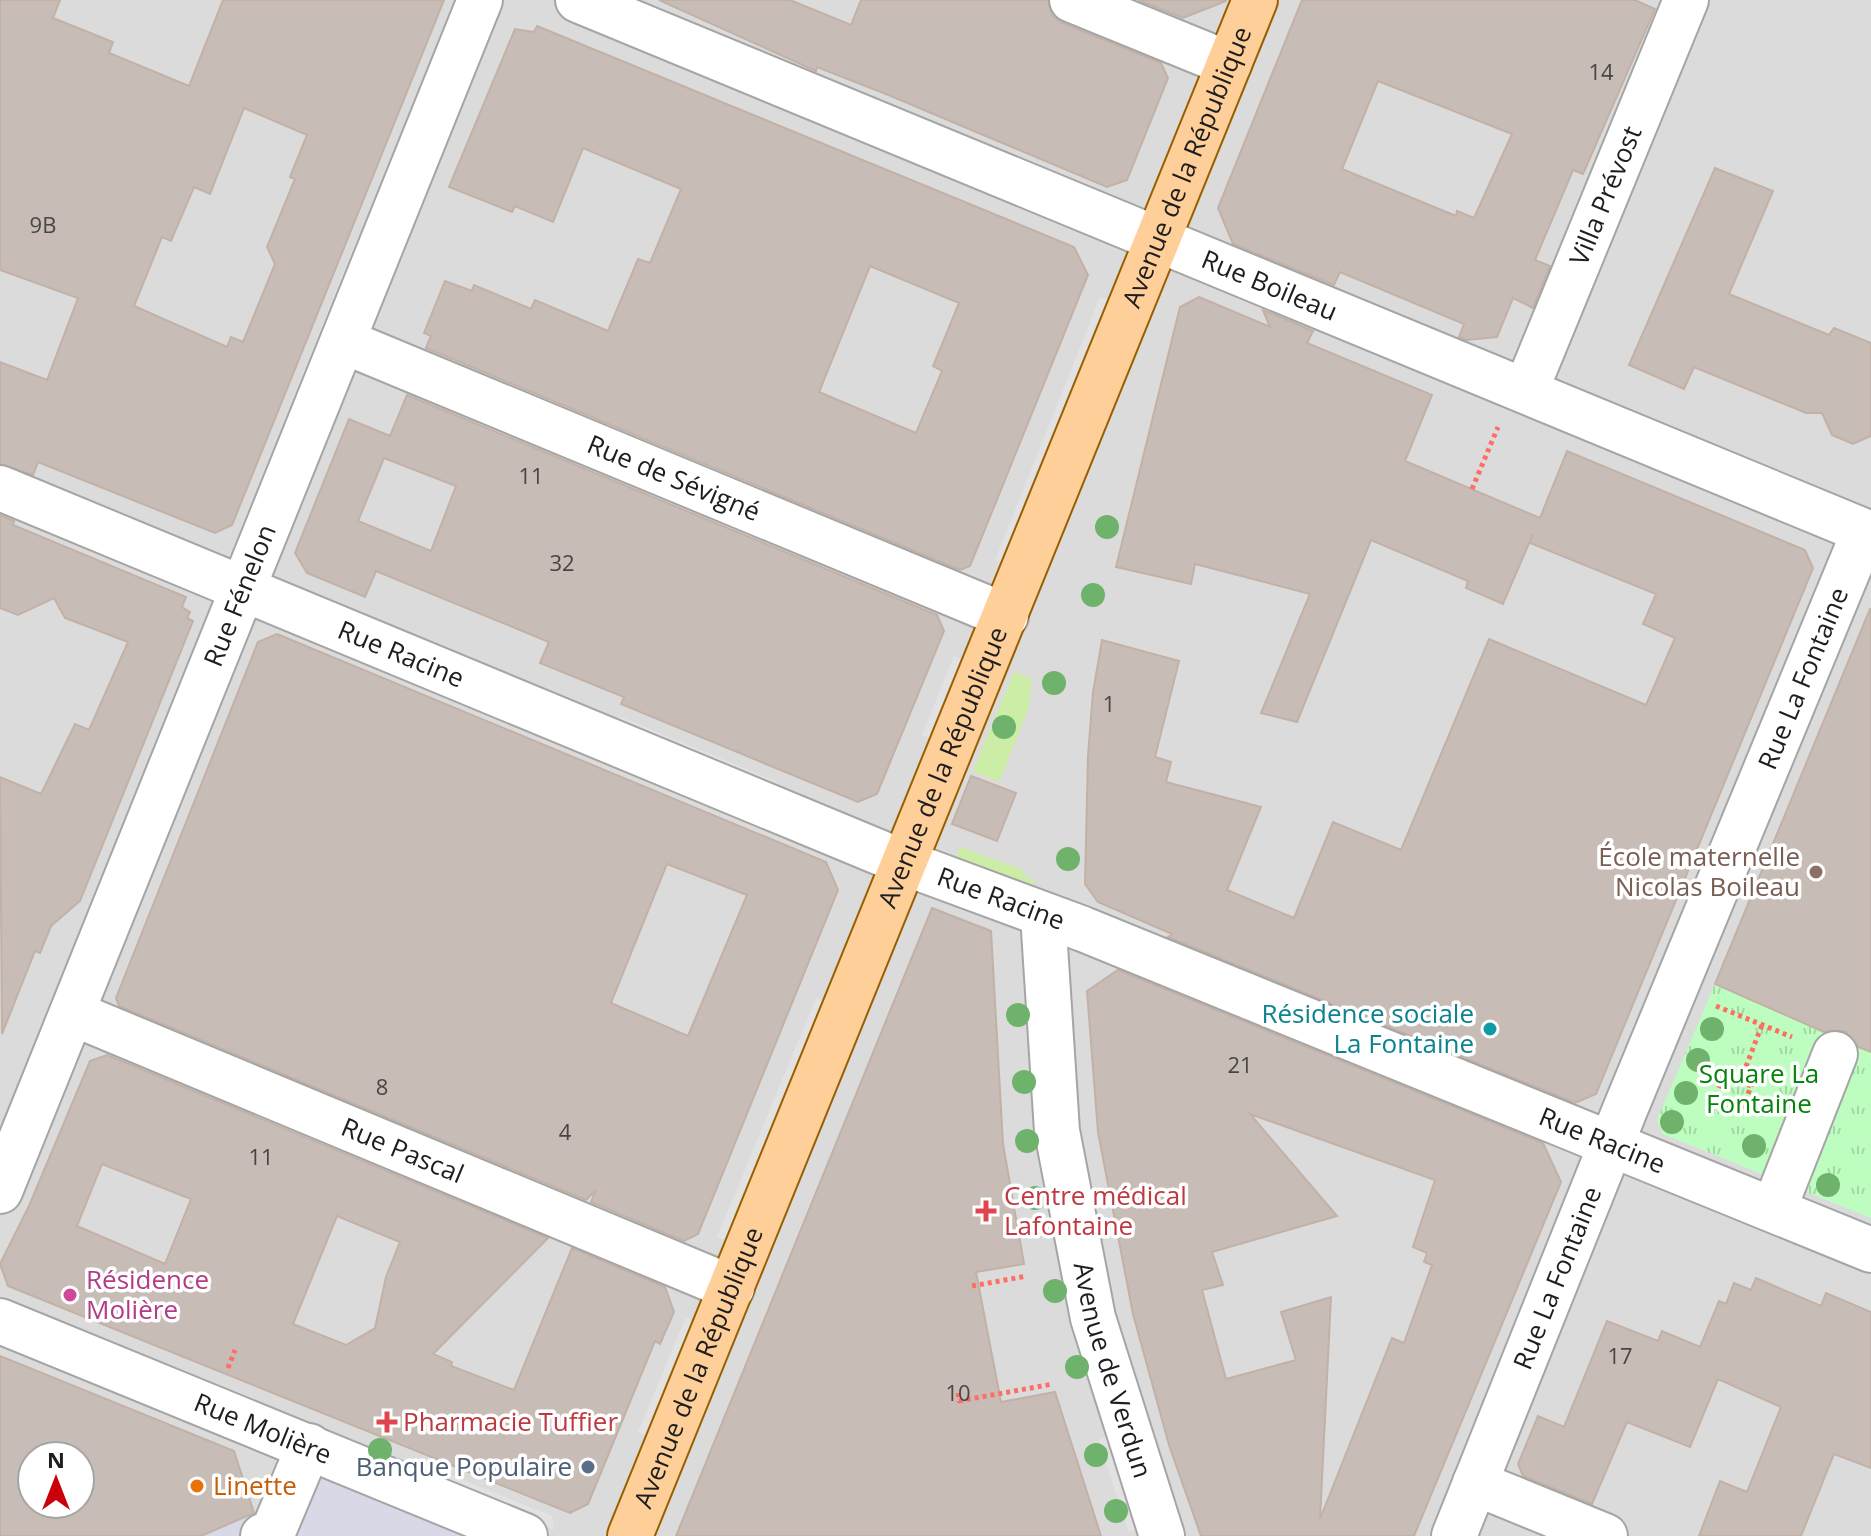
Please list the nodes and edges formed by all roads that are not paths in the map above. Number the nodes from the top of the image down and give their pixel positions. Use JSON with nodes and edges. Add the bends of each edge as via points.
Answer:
{"nodes":[{"id":1,"x":480,"y":0,"type":"edge"},
{"id":2,"x":578,"y":0,"type":"edge"},
{"id":3,"x":1072,"y":0,"type":"edge"},
{"id":4,"x":1255,"y":0,"type":"edge"},
{"id":5,"x":1686,"y":0,"type":"edge"},
{"id":6,"x":1229,"y":64,"type":"junction"},
{"id":7,"x":1158,"y":240,"type":"junction"},
{"id":8,"x":343,"y":341,"type":"junction"},
{"id":9,"x":1513,"y":407,"type":"junction"},
{"id":10,"x":0,"y":488,"type":"edge"},
{"id":11,"x":1868,"y":533,"type":"edge"},
{"id":12,"x":243,"y":589,"type":"junction"},
{"id":13,"x":1006,"y":616,"type":"junction"},
{"id":14,"x":905,"y":863,"type":"junction"},
{"id":15,"x":1043,"y":915,"type":"junction"},
{"id":16,"x":72,"y":1013,"type":"junction"},
{"id":17,"x":1835,"y":1054,"type":"road end"},
{"id":18,"x":1612,"y":1143,"type":"junction"},
{"id":19,"x":0,"y":1191,"type":"edge"},
{"id":20,"x":1774,"y":1209,"type":"junction"},
{"id":21,"x":1871,"y":1250,"type":"edge"},
{"id":22,"x":732,"y":1288,"type":"junction"},
{"id":23,"x":0,"y":1321,"type":"edge"},
{"id":24,"x":306,"y":1454,"type":"junction"},
{"id":25,"x":1475,"y":1483,"type":"junction"},
{"id":26,"x":263,"y":1536,"type":"edge"},
{"id":27,"x":525,"y":1536,"type":"edge"},
{"id":28,"x":630,"y":1536,"type":"edge"},
{"id":29,"x":1162,"y":1536,"type":"edge"},
{"id":30,"x":1454,"y":1536,"type":"edge"},
{"id":31,"x":1605,"y":1536,"type":"edge"}],
"edges":[{"from":1,"to":8,"type":"street","name":"Rue Fénelon"},
{"from":2,"to":7,"type":"street","name":"Rue Boileau"},
{"from":3,"to":6,"type":"street"},
{"from":4,"to":6,"type":"main road","name":"Avenue de la République"},
{"from":5,"to":9,"type":"street","name":"Villa Prévost"},
{"from":6,"to":7,"type":"main road","name":"Avenue de la République"},
{"from":7,"to":9,"type":"street","name":"Rue Boileau"},
{"from":7,"to":13,"type":"main road","name":"Avenue de la République"},
{"from":8,"to":12,"type":"street","name":"Rue Fénelon"},
{"from":8,"to":13,"type":"street","name":"Rue de Sévigné"},
{"from":9,"to":11,"type":"street","name":"Rue Boileau"},
{"from":10,"to":12,"type":"street","name":"Rue Racine"},
{"from":11,"to":18,"type":"street","name":"Rue La Fontaine"},
{"from":12,"to":14,"type":"street","name":"Rue Racine"},
{"from":12,"to":16,"type":"street","name":"Rue Fénelon"},
{"from":13,"to":14,"type":"main road","name":"Avenue de la République"},
{"from":14,"to":15,"type":"street","name":"Rue Racine"},
{"from":14,"to":22,"type":"main road","name":"Avenue de la République"},
{"from":15,"to":18,"type":"street","name":"Rue Racine"},
{"from":15,"to":29,"type":"street","name":"Avenue de Verdun","via":[[1060,1146],[1093,1318]]},
{"from":16,"to":19,"type":"street","name":"Rue Fénelon"},
{"from":16,"to":22,"type":"street","name":"Rue Pascal"},
{"from":17,"to":20,"type":"street"},
{"from":18,"to":20,"type":"street","name":"Rue Racine"},
{"from":18,"to":25,"type":"street","name":"Rue La Fontaine"},
{"from":20,"to":21,"type":"street","name":"Rue Racine"},
{"from":22,"to":28,"type":"main road","name":"Avenue de la République"},
{"from":23,"to":24,"type":"street","name":"Rue Molière"},
{"from":24,"to":26,"type":"street","via":[[273,1532]]},
{"from":24,"to":27,"type":"street","name":"Rue Molière"},
{"from":25,"to":30,"type":"street","name":"Rue La Fontaine"},
{"from":25,"to":31,"type":"street"}]}
